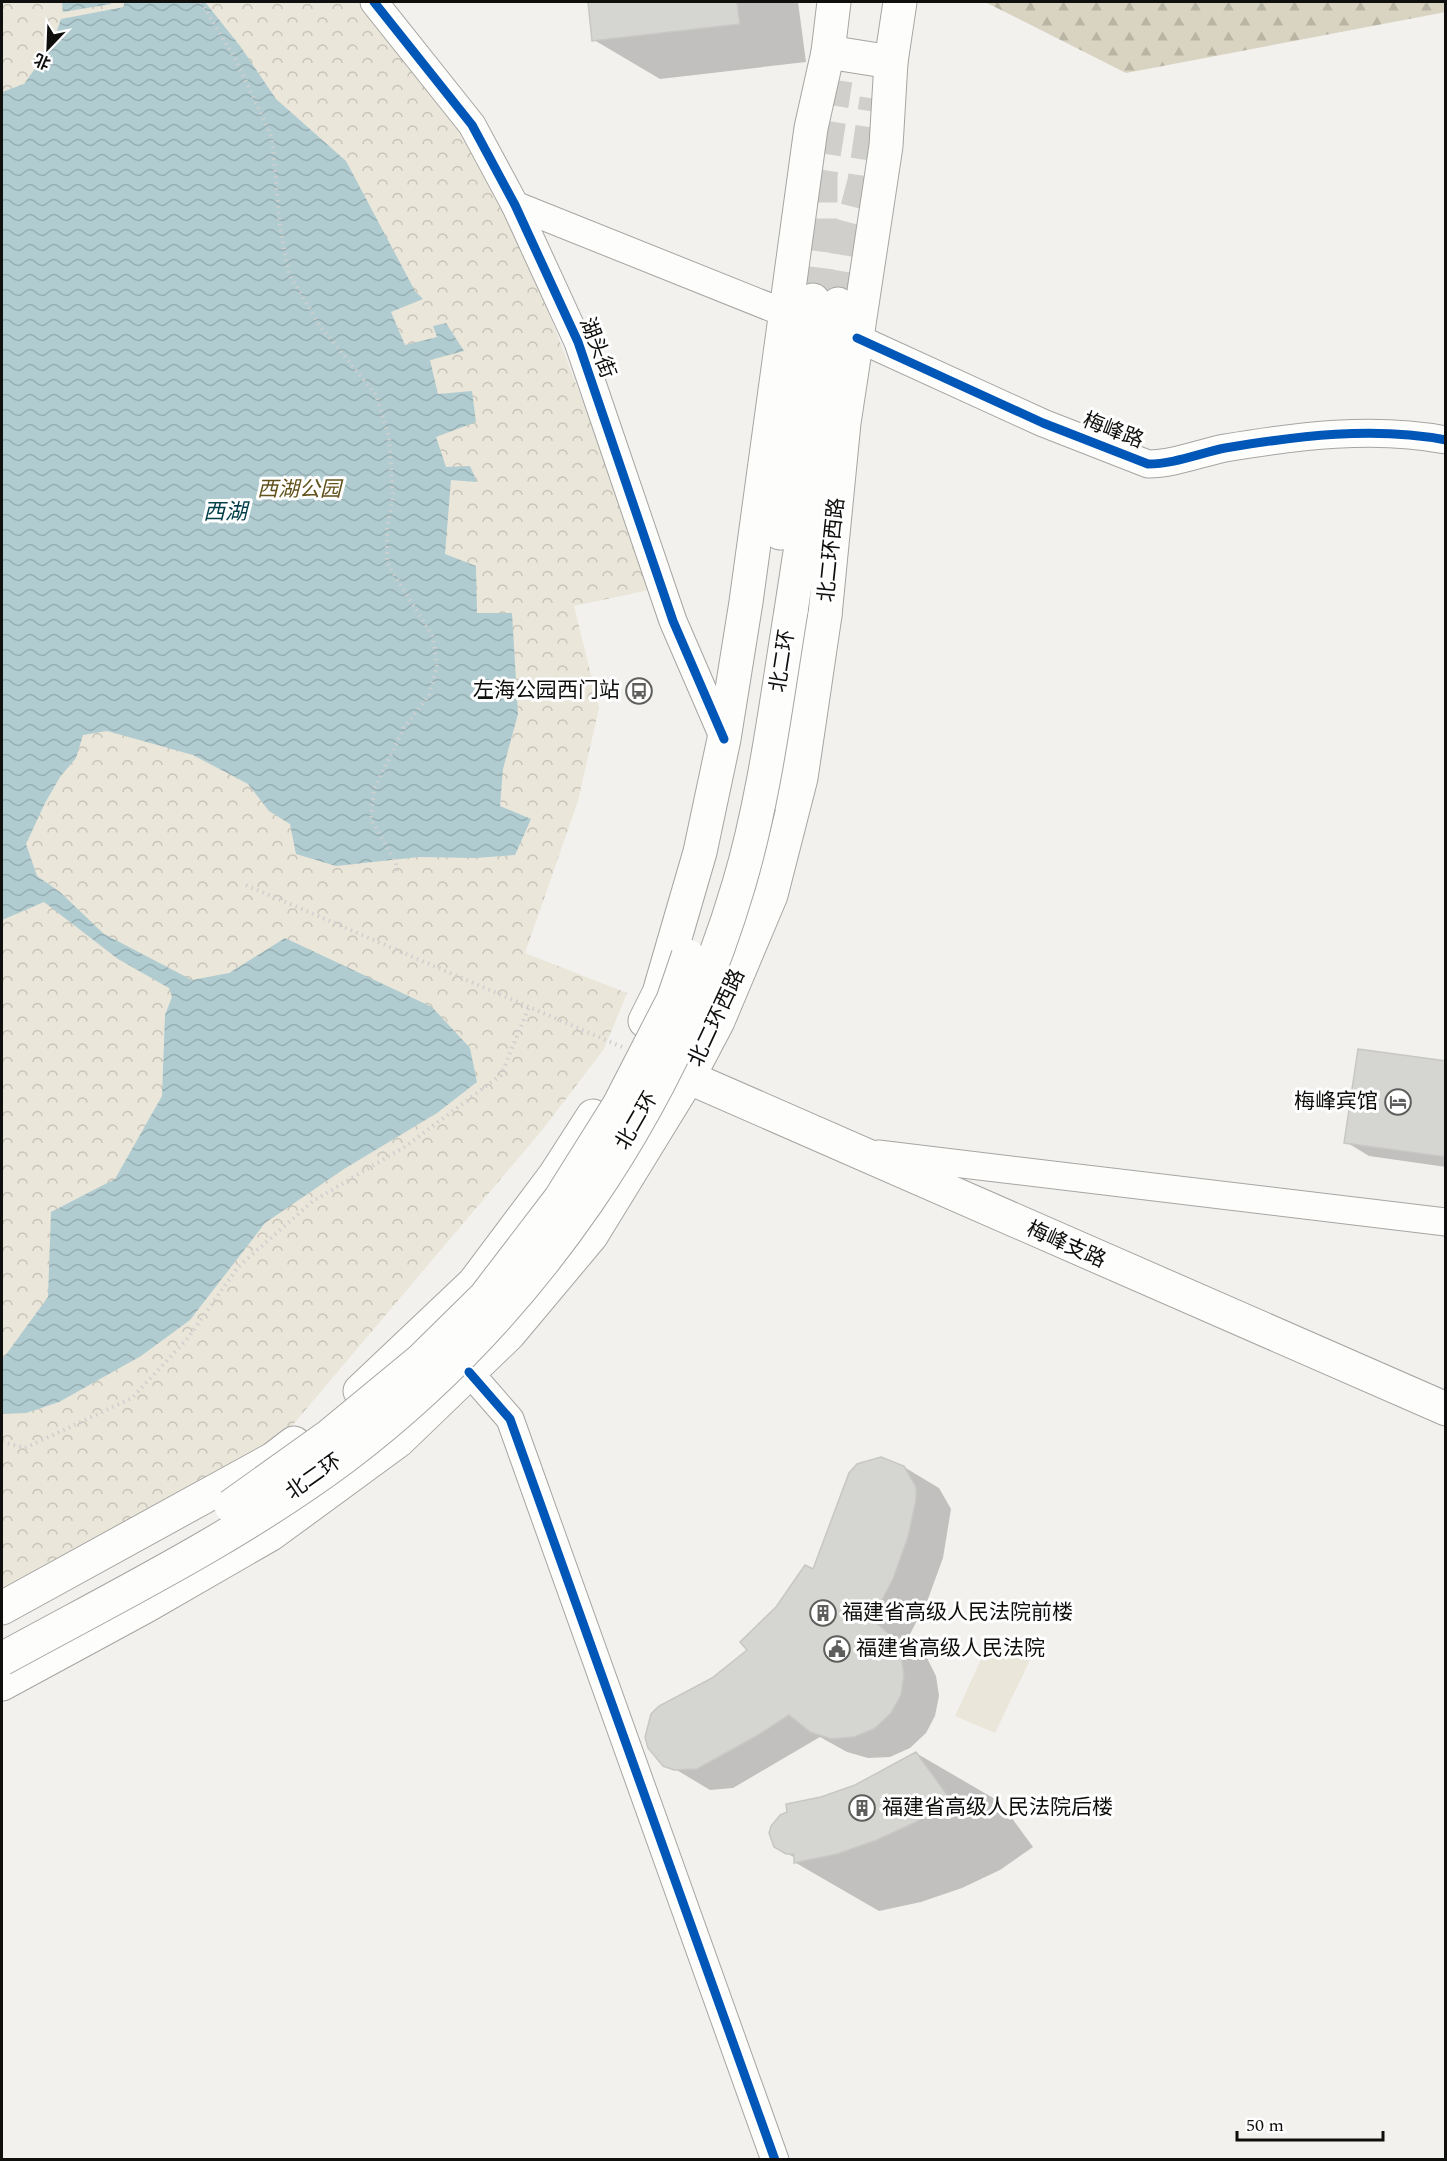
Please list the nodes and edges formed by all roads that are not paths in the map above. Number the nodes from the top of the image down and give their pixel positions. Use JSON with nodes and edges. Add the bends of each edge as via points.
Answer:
{"nodes":[{"id":1,"x":374,"y":2,"type":"edge"},
{"id":2,"x":834,"y":2,"type":"edge"},
{"id":3,"x":900,"y":2,"type":"edge"},
{"id":4,"x":828,"y":52,"type":"junction"},
{"id":5,"x":891,"y":62,"type":"junction"},
{"id":6,"x":515,"y":205,"type":"junction"},
{"id":7,"x":813,"y":306,"type":"junction"},
{"id":8,"x":857,"y":338,"type":"junction"},
{"id":9,"x":1446,"y":440,"type":"edge"},
{"id":10,"x":781,"y":609,"type":"junction"},
{"id":11,"x":825,"y":615,"type":"junction"},
{"id":12,"x":724,"y":739,"type":"junction"},
{"id":13,"x":739,"y":884,"type":"junction"},
{"id":14,"x":631,"y":1051,"type":"junction"},
{"id":15,"x":688,"y":1078,"type":"junction"},
{"id":16,"x":849,"y":1150,"type":"junction"},
{"id":17,"x":1446,"y":1222,"type":"edge"},
{"id":18,"x":470,"y":1372,"type":"junction"},
{"id":19,"x":1446,"y":1409,"type":"edge"},
{"id":20,"x":2,"y":1608,"type":"edge"},
{"id":21,"x":2,"y":1633,"type":"edge"},
{"id":22,"x":2,"y":1659,"type":"edge"},
{"id":23,"x":2,"y":1684,"type":"edge"},
{"id":24,"x":775,"y":2160,"type":"edge"}],
"edges":[{"from":1,"to":6,"type":"street","name":"湖头街","via":[[472,125]]},
{"from":2,"to":4,"type":"main road"},
{"from":3,"to":5,"type":"main road","name":"北二环西路"},
{"from":4,"to":5,"type":"main road"},
{"from":4,"to":7,"type":"main road","via":[[811,128]]},
{"from":5,"to":8,"type":"main road","name":"北二环西路","via":[[886,146]]},
{"from":6,"to":7,"type":"street"},
{"from":6,"to":12,"type":"street","name":"湖头街","via":[[578,342],[673,621]]},
{"from":7,"to":10,"type":"main road","name":"北二环"},
{"from":7,"to":12,"type":"main road","via":[[746,603]]},
{"from":8,"to":9,"type":"street","name":"梅峰路","via":[[1043,423],[1148,464],[1290,438],[1407,433]]},
{"from":8,"to":11,"type":"main road","name":"北二环西路","via":[[844,423]]},
{"from":10,"to":13,"type":"main road","name":"北二环","bridge":true,"via":[[766,765]]},
{"from":10,"to":21,"type":"main road","name":"北二环","bridge":true,"via":[[717,876],[673,1000],[619,1105],[561,1199],[485,1297],[421,1360],[329,1436],[243,1500],[157,1551]]},
{"from":11,"to":13,"type":"main road","bridge":true,"via":[[786,752]]},
{"from":11,"to":15,"type":"main road","name":"北二环西路","via":[[801,778],[771,895],[718,1021]]},
{"from":12,"to":14,"type":"main road","via":[[700,852],[659,993]]},
{"from":13,"to":22,"type":"main road","name":"北二环","bridge":true,"via":[[694,1009],[645,1111],[581,1212],[501,1313],[437,1378],[343,1457],[258,1516]]},
{"from":14,"to":15,"type":"main road"},
{"from":14,"to":20,"type":"main road","via":[[555,1175],[474,1283],[337,1412],[273,1459]]},
{"from":15,"to":16,"type":"main road","name":"梅峰支路"},
{"from":15,"to":18,"type":"main road","name":"北二环西路","via":[[591,1236],[509,1334]]},
{"from":16,"to":17,"type":"street"},
{"from":16,"to":19,"type":"main road","name":"梅峰支路"},
{"from":18,"to":23,"type":"main road","name":"北二环西路","via":[[398,1441],[271,1534]]},
{"from":18,"to":24,"type":"street","via":[[510,1419]]}]}
